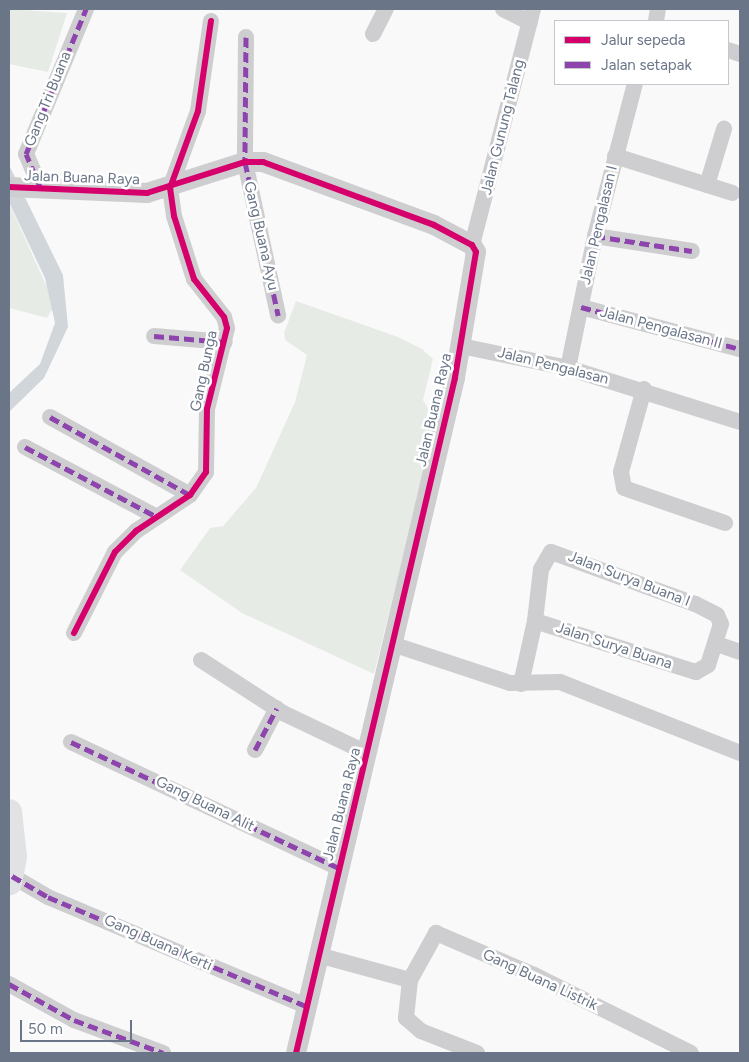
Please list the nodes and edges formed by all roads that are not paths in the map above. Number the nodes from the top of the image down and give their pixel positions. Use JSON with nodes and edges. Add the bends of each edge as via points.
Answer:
{"nodes":[{"id":1,"x":86,"y":9,"type":"edge"},
{"id":2,"x":386,"y":9,"type":"edge"},
{"id":3,"x":503,"y":9,"type":"edge"},
{"id":4,"x":531,"y":16,"type":"edge"},
{"id":5,"x":211,"y":21,"type":"dead end"},
{"id":6,"x":373,"y":34,"type":"dead end"},
{"id":7,"x":246,"y":37,"type":"dead end"},
{"id":8,"x":635,"y":85,"type":"edge"},
{"id":9,"x":724,"y":129,"type":"dead end"},
{"id":10,"x":615,"y":156,"type":"junction"},
{"id":11,"x":245,"y":162,"type":"junction"},
{"id":12,"x":707,"y":185,"type":"junction"},
{"id":13,"x":9,"y":187,"type":"edge"},
{"id":14,"x":170,"y":188,"type":"junction"},
{"id":15,"x":37,"y":189,"type":"junction"},
{"id":16,"x":732,"y":192,"type":"dead end"},
{"id":17,"x":595,"y":236,"type":"junction"},
{"id":18,"x":472,"y":245,"type":"junction"},
{"id":19,"x":692,"y":251,"type":"dead end"},
{"id":20,"x":581,"y":307,"type":"junction"},
{"id":21,"x":278,"y":315,"type":"dead end"},
{"id":22,"x":154,"y":336,"type":"dead end"},
{"id":23,"x":225,"y":342,"type":"junction"},
{"id":24,"x":461,"y":346,"type":"junction"},
{"id":25,"x":740,"y":349,"type":"edge"},
{"id":26,"x":568,"y":368,"type":"junction"},
{"id":27,"x":644,"y":390,"type":"junction"},
{"id":28,"x":50,"y":418,"type":"dead end"},
{"id":29,"x":740,"y":422,"type":"edge"},
{"id":30,"x":25,"y":447,"type":"dead end"},
{"id":31,"x":190,"y":495,"type":"junction"},
{"id":32,"x":158,"y":517,"type":"junction"},
{"id":33,"x":725,"y":523,"type":"dead end"},
{"id":34,"x":535,"y":621,"type":"junction"},
{"id":35,"x":74,"y":633,"type":"dead end"},
{"id":36,"x":717,"y":644,"type":"junction"},
{"id":37,"x":395,"y":645,"type":"junction"},
{"id":38,"x":740,"y":652,"type":"edge"},
{"id":39,"x":200,"y":660,"type":"dead end"},
{"id":40,"x":522,"y":684,"type":"junction"},
{"id":41,"x":277,"y":708,"type":"junction"},
{"id":42,"x":71,"y":742,"type":"dead end"},
{"id":43,"x":255,"y":750,"type":"dead end"},
{"id":44,"x":740,"y":753,"type":"edge"},
{"id":45,"x":367,"y":754,"type":"junction"},
{"id":46,"x":9,"y":812,"type":"edge"},
{"id":47,"x":339,"y":868,"type":"junction"},
{"id":48,"x":10,"y":880,"type":"edge"},
{"id":49,"x":318,"y":955,"type":"junction"},
{"id":50,"x":410,"y":980,"type":"junction"},
{"id":51,"x":9,"y":984,"type":"edge"},
{"id":52,"x":306,"y":1006,"type":"junction"},
{"id":53,"x":162,"y":1053,"type":"edge"},
{"id":54,"x":296,"y":1053,"type":"edge"},
{"id":55,"x":477,"y":1053,"type":"edge"},
{"id":56,"x":691,"y":1053,"type":"edge"}],
"edges":[{"from":1,"to":15,"type":"street","name":"Gang Tri Buana","via":[[26,154]]},
{"from":2,"to":6,"type":"street"},
{"from":3,"to":4,"type":"street"},
{"from":4,"to":18,"type":"street","name":"Jalan Gunung Talang"},
{"from":5,"to":14,"type":"street","name":"Gang Bunga","via":[[198,111]]},
{"from":7,"to":11,"type":"street","name":"Gang Buana Ayu"},
{"from":8,"to":10,"type":"street","name":"Jalan Pengalasan I"},
{"from":9,"to":12,"type":"street"},
{"from":10,"to":12,"type":"street"},
{"from":10,"to":17,"type":"street","name":"Jalan Pengalasan I"},
{"from":11,"to":14,"type":"street","name":"Jalan Buana Raya"},
{"from":11,"to":18,"type":"street","name":"Jalan Buana Raya","via":[[278,165],[434,225]]},
{"from":11,"to":21,"type":"street","name":"Gang Buana Ayu"},
{"from":12,"to":16,"type":"street"},
{"from":13,"to":15,"type":"street","name":"Jalan Buana Raya"},
{"from":14,"to":15,"type":"street","name":"Jalan Buana Raya","via":[[117,193]]},
{"from":14,"to":23,"type":"street","name":"Gang Bunga","via":[[174,216],[194,279],[224,317]]},
{"from":17,"to":19,"type":"street"},
{"from":17,"to":20,"type":"street","name":"Jalan Pengalasan I"},
{"from":18,"to":24,"type":"street","name":"Jalan Buana Raya","via":[[477,260]]},
{"from":20,"to":25,"type":"street","name":"Jalan Pengalasan II"},
{"from":20,"to":26,"type":"street","name":"Jalan Pengalasan I"},
{"from":22,"to":23,"type":"street"},
{"from":23,"to":31,"type":"street","name":"Gang Bunga","via":[[207,409],[206,472]]},
{"from":24,"to":26,"type":"street","name":"Jalan Pengalasan"},
{"from":24,"to":37,"type":"street","name":"Jalan Buana Raya"},
{"from":26,"to":27,"type":"street","name":"Jalan Pengalasan"},
{"from":27,"to":29,"type":"street","name":"Jalan Pengalasan"},
{"from":27,"to":33,"type":"street","via":[[621,472],[624,488]]},
{"from":28,"to":31,"type":"street"},
{"from":30,"to":32,"type":"street"},
{"from":31,"to":32,"type":"street","name":"Gang Bunga"},
{"from":32,"to":35,"type":"street","name":"Gang Bunga","via":[[114,552]]},
{"from":34,"to":36,"type":"street","name":"Jalan Surya Buana","via":[[696,672],[708,665]]},
{"from":34,"to":36,"type":"street","name":"Jalan Surya Buana I","via":[[544,559],[551,552],[559,552],[717,615],[721,624]]},
{"from":34,"to":40,"type":"street","name":"Jalan Surya Buana"},
{"from":36,"to":38,"type":"street"},
{"from":37,"to":40,"type":"street"},
{"from":37,"to":45,"type":"street","name":"Jalan Buana Raya"},
{"from":39,"to":41,"type":"street"},
{"from":40,"to":44,"type":"street","via":[[560,682]]},
{"from":41,"to":43,"type":"street"},
{"from":41,"to":45,"type":"street"},
{"from":42,"to":47,"type":"street","name":"Gang Buana Alit"},
{"from":45,"to":47,"type":"street","name":"Jalan Buana Raya"},
{"from":46,"to":48,"type":"highway"},
{"from":47,"to":49,"type":"street","name":"Jalan Buana Raya"},
{"from":48,"to":52,"type":"street","name":"Gang Buana Kerti"},
{"from":49,"to":50,"type":"street"},
{"from":49,"to":52,"type":"street","name":"Jalan Buana Raya"},
{"from":50,"to":55,"type":"street","name":"Gang Buana Listrik","via":[[405,1009],[411,1024]]},
{"from":50,"to":56,"type":"street","name":"Gang Buana Listrik","via":[[433,935],[439,933]]},
{"from":51,"to":53,"type":"street","via":[[74,1020]]},
{"from":52,"to":54,"type":"street","name":"Jalan Buana Raya"}]}
